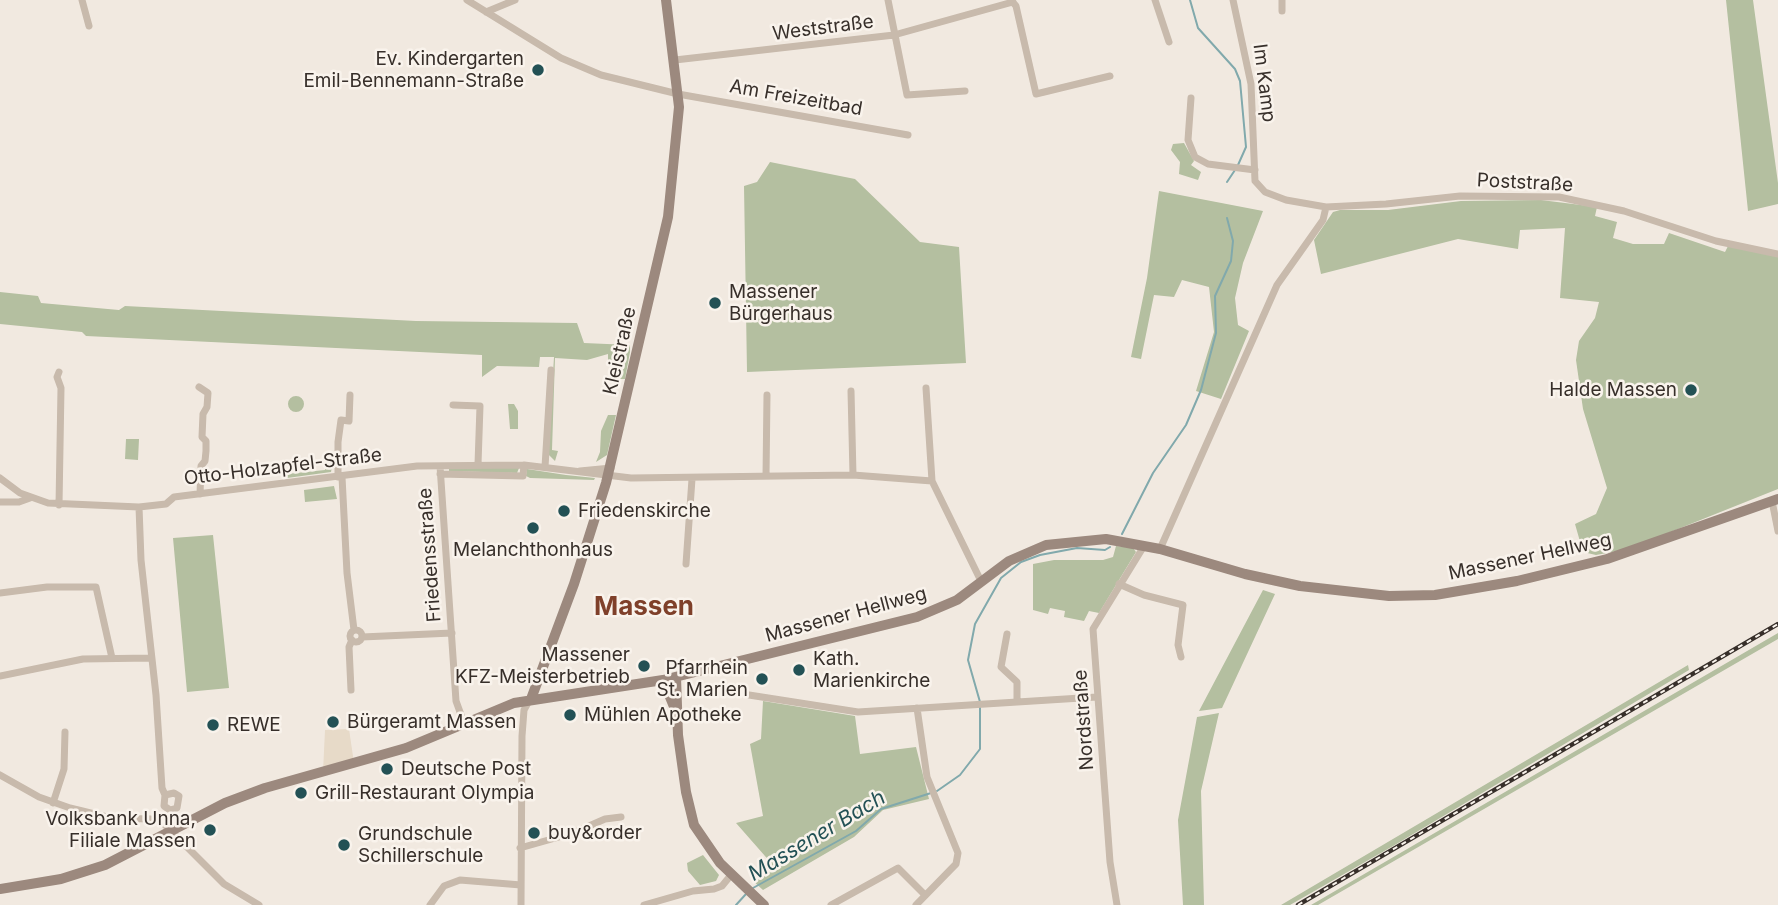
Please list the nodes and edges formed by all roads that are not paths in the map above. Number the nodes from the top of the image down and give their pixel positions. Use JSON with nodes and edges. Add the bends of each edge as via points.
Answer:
{"nodes":[{"id":1,"x":82,"y":0,"type":"edge"},
{"id":2,"x":467,"y":0,"type":"edge"},
{"id":3,"x":515,"y":0,"type":"edge"},
{"id":4,"x":666,"y":0,"type":"edge"},
{"id":5,"x":888,"y":0,"type":"edge"},
{"id":6,"x":1155,"y":0,"type":"edge"},
{"id":7,"x":1233,"y":0,"type":"edge"},
{"id":8,"x":1282,"y":0,"type":"edge"},
{"id":9,"x":1012,"y":1,"type":"edge"},
{"id":10,"x":1283,"y":11,"type":"dead end"},
{"id":11,"x":486,"y":12,"type":"junction"},
{"id":12,"x":89,"y":26,"type":"dead end"},
{"id":13,"x":894,"y":36,"type":"junction"},
{"id":14,"x":1170,"y":41,"type":"dead end"},
{"id":15,"x":675,"y":60,"type":"junction"},
{"id":16,"x":1110,"y":76,"type":"dead end"},
{"id":17,"x":965,"y":91,"type":"dead end"},
{"id":18,"x":678,"y":94,"type":"junction"},
{"id":19,"x":1191,"y":98,"type":"dead end"},
{"id":20,"x":908,"y":135,"type":"dead end"},
{"id":21,"x":1255,"y":170,"type":"junction"},
{"id":22,"x":1259,"y":189,"type":"joint"},
{"id":23,"x":1326,"y":207,"type":"junction"},
{"id":24,"x":1778,"y":254,"type":"edge"},
{"id":25,"x":551,"y":370,"type":"dead end"},
{"id":26,"x":60,"y":372,"type":"dead end"},
{"id":27,"x":199,"y":387,"type":"dead end"},
{"id":28,"x":926,"y":388,"type":"dead end"},
{"id":29,"x":851,"y":391,"type":"dead end"},
{"id":30,"x":350,"y":395,"type":"dead end"},
{"id":31,"x":767,"y":395,"type":"dead end"},
{"id":32,"x":453,"y":405,"type":"dead end"},
{"id":33,"x":478,"y":464,"type":"junction"},
{"id":34,"x":524,"y":465,"type":"junction"},
{"id":35,"x":545,"y":467,"type":"junction"},
{"id":36,"x":440,"y":470,"type":"junction"},
{"id":37,"x":609,"y":472,"type":"junction"},
{"id":38,"x":853,"y":475,"type":"junction"},
{"id":39,"x":766,"y":476,"type":"junction"},
{"id":40,"x":340,"y":477,"type":"junction"},
{"id":41,"x":0,"y":478,"type":"edge"},
{"id":42,"x":692,"y":479,"type":"junction"},
{"id":43,"x":932,"y":481,"type":"junction"},
{"id":44,"x":200,"y":494,"type":"junction"},
{"id":45,"x":30,"y":498,"type":"junction"},
{"id":46,"x":1775,"y":500,"type":"edge"},
{"id":47,"x":0,"y":502,"type":"edge"},
{"id":48,"x":59,"y":505,"type":"junction"},
{"id":49,"x":139,"y":507,"type":"junction"},
{"id":50,"x":1778,"y":531,"type":"edge"},
{"id":51,"x":1144,"y":545,"type":"junction"},
{"id":52,"x":1160,"y":549,"type":"junction"},
{"id":53,"x":686,"y":564,"type":"dead end"},
{"id":54,"x":979,"y":577,"type":"dead end"},
{"id":55,"x":1119,"y":584,"type":"junction"},
{"id":56,"x":0,"y":593,"type":"edge"},
{"id":57,"x":355,"y":630,"type":"junction"},
{"id":58,"x":452,"y":633,"type":"junction"},
{"id":59,"x":1007,"y":634,"type":"dead end"},
{"id":60,"x":362,"y":637,"type":"junction"},
{"id":61,"x":352,"y":640,"type":"junction"},
{"id":62,"x":1181,"y":657,"type":"dead end"},
{"id":63,"x":112,"y":658,"type":"junction"},
{"id":64,"x":152,"y":658,"type":"junction"},
{"id":65,"x":0,"y":676,"type":"edge"},
{"id":66,"x":676,"y":677,"type":"junction"},
{"id":67,"x":663,"y":680,"type":"junction"},
{"id":68,"x":351,"y":690,"type":"dead end"},
{"id":69,"x":749,"y":695,"type":"dead end"},
{"id":70,"x":1097,"y":697,"type":"junction"},
{"id":71,"x":531,"y":699,"type":"junction"},
{"id":72,"x":1017,"y":702,"type":"junction"},
{"id":73,"x":917,"y":708,"type":"junction"},
{"id":74,"x":675,"y":709,"type":"junction"},
{"id":75,"x":464,"y":723,"type":"junction"},
{"id":76,"x":65,"y":732,"type":"dead end"},
{"id":77,"x":0,"y":775,"type":"edge"},
{"id":78,"x":165,"y":795,"type":"dead end"},
{"id":79,"x":53,"y":803,"type":"junction"},
{"id":80,"x":621,"y":817,"type":"dead end"},
{"id":81,"x":172,"y":830,"type":"junction"},
{"id":82,"x":520,"y":848,"type":"junction"},
{"id":83,"x":731,"y":875,"type":"junction"},
{"id":84,"x":521,"y":885,"type":"junction"},
{"id":85,"x":0,"y":889,"type":"edge"},
{"id":86,"x":925,"y":895,"type":"junction"},
{"id":87,"x":258,"y":905,"type":"edge"},
{"id":88,"x":429,"y":905,"type":"edge"},
{"id":89,"x":521,"y":905,"type":"edge"},
{"id":90,"x":644,"y":905,"type":"edge"},
{"id":91,"x":764,"y":905,"type":"edge"},
{"id":92,"x":831,"y":905,"type":"edge"},
{"id":93,"x":916,"y":905,"type":"edge"},
{"id":94,"x":1117,"y":905,"type":"edge"}],
"edges":[{"from":1,"to":12,"type":"street"},
{"from":2,"to":11,"type":"street","name":"Am Freizeitbad"},
{"from":3,"to":11,"type":"street"},
{"from":4,"to":15,"type":"main road","name":"Kleistraße"},
{"from":5,"to":13,"type":"street"},
{"from":6,"to":14,"type":"street"},
{"from":7,"to":21,"type":"street","name":"Im Kamp","via":[[1251,84]]},
{"from":8,"to":10,"type":"street"},
{"from":9,"to":13,"type":"street","name":"Weststraße"},
{"from":9,"to":16,"type":"street","via":[[1036,94]]},
{"from":11,"to":18,"type":"street","name":"Am Freizeitbad","via":[[601,75]]},
{"from":13,"to":15,"type":"street","name":"Weststraße"},
{"from":13,"to":17,"type":"street","via":[[907,95]]},
{"from":15,"to":18,"type":"main road","name":"Kleistraße"},
{"from":18,"to":20,"type":"street","name":"Am Freizeitbad"},
{"from":18,"to":37,"type":"main road","name":"Kleistraße","via":[[679,128],[668,217]]},
{"from":19,"to":21,"type":"street","via":[[1191,153],[1203,162]]},
{"from":21,"to":22,"type":"street","name":"Im Kamp"},
{"from":22,"to":23,"type":"street","name":"Poststraße","via":[[1286,200]]},
{"from":23,"to":24,"type":"street","name":"Poststraße","via":[[1460,196],[1544,196],[1624,211],[1716,241]]},
{"from":23,"to":52,"type":"street","via":[[1324,220],[1277,285]]},
{"from":25,"to":35,"type":"street"},
{"from":26,"to":48,"type":"street"},
{"from":27,"to":44,"type":"street","via":[[208,393]]},
{"from":28,"to":43,"type":"street"},
{"from":29,"to":38,"type":"street"},
{"from":30,"to":40,"type":"street","via":[[349,421],[341,420],[338,442]]},
{"from":31,"to":39,"type":"street"},
{"from":32,"to":33,"type":"street","via":[[480,407]]},
{"from":33,"to":34,"type":"street","name":"Otto-Holzapfel-Straße"},
{"from":33,"to":36,"type":"street","name":"Otto-Holzapfel-Straße"},
{"from":34,"to":35,"type":"street","name":"Otto-Holzapfel-Straße"},
{"from":34,"to":36,"type":"street","name":"Friedensstraße","via":[[523,476]]},
{"from":35,"to":37,"type":"street","name":"Otto-Holzapfel-Straße"},
{"from":36,"to":40,"type":"street","name":"Otto-Holzapfel-Straße","via":[[417,466]]},
{"from":36,"to":58,"type":"street","name":"Friedensstraße"},
{"from":37,"to":42,"type":"street","name":"Otto-Holzapfel-Straße"},
{"from":37,"to":71,"type":"main road","name":"Kleistraße"},
{"from":38,"to":39,"type":"street","name":"Otto-Holzapfel-Straße"},
{"from":38,"to":43,"type":"street","name":"Otto-Holzapfel-Straße"},
{"from":39,"to":42,"type":"street","name":"Otto-Holzapfel-Straße"},
{"from":40,"to":44,"type":"street","name":"Otto-Holzapfel-Straße"},
{"from":40,"to":57,"type":"street"},
{"from":41,"to":45,"type":"street","name":"Otto-Holzapfel-Straße"},
{"from":42,"to":53,"type":"street"},
{"from":43,"to":54,"type":"street"},
{"from":44,"to":49,"type":"street","name":"Otto-Holzapfel-Straße"},
{"from":45,"to":47,"type":"street"},
{"from":45,"to":48,"type":"street","name":"Otto-Holzapfel-Straße"},
{"from":46,"to":50,"type":"street"},
{"from":46,"to":52,"type":"main road","name":"Massener Hellweg","via":[[1607,559],[1517,581],[1435,594],[1389,596],[1300,586]]},
{"from":48,"to":49,"type":"street","name":"Otto-Holzapfel-Straße"},
{"from":49,"to":64,"type":"street"},
{"from":51,"to":52,"type":"main road","name":"Massener Hellweg"},
{"from":51,"to":55,"type":"street","name":"Nordstraße"},
{"from":51,"to":66,"type":"main road","name":"Massener Hellweg","via":[[1097,539],[1046,545],[1022,554],[967,594],[930,612]]},
{"from":55,"to":62,"type":"street","via":[[1183,605]]},
{"from":55,"to":70,"type":"street","name":"Nordstraße","via":[[1093,629]]},
{"from":56,"to":63,"type":"street","via":[[96,587]]},
{"from":57,"to":60,"type":"street"},
{"from":57,"to":61,"type":"street","via":[[349,635]]},
{"from":58,"to":60,"type":"street","name":"Friedensstraße"},
{"from":58,"to":75,"type":"street","name":"Friedensstraße","via":[[456,701]]},
{"from":59,"to":72,"type":"street","via":[[1001,667],[1017,682]]},
{"from":60,"to":61,"type":"street","name":"Friedensstraße"},
{"from":61,"to":68,"type":"street"},
{"from":63,"to":64,"type":"street"},
{"from":63,"to":65,"type":"street","via":[[52,663]]},
{"from":64,"to":78,"type":"street"},
{"from":66,"to":67,"type":"main road","name":"Massener Hellweg"},
{"from":66,"to":74,"type":"main road"},
{"from":67,"to":71,"type":"main road","name":"Massener Hellweg"},
{"from":67,"to":74,"type":"main road"},
{"from":69,"to":73,"type":"street","via":[[858,712]]},
{"from":70,"to":72,"type":"street"},
{"from":70,"to":94,"type":"street","name":"Nordstraße"},
{"from":71,"to":75,"type":"main road","name":"Massener Hellweg"},
{"from":71,"to":82,"type":"street","via":[[524,710],[522,736]]},
{"from":72,"to":73,"type":"street"},
{"from":73,"to":86,"type":"street","via":[[930,789],[958,859]]},
{"from":74,"to":83,"type":"main road","via":[[690,813],[701,839]]},
{"from":75,"to":81,"type":"main road","name":"Massener Hellweg","via":[[406,748],[265,788]]},
{"from":76,"to":79,"type":"street","via":[[64,769]]},
{"from":77,"to":79,"type":"street"},
{"from":79,"to":81,"type":"street","via":[[111,818],[158,820]]},
{"from":80,"to":82,"type":"street"},
{"from":81,"to":85,"type":"main road","name":"Massener Hellweg","via":[[105,865],[61,879]]},
{"from":81,"to":87,"type":"street","via":[[224,884]]},
{"from":82,"to":84,"type":"street"},
{"from":83,"to":90,"type":"street","via":[[722,886]]},
{"from":83,"to":91,"type":"main road"},
{"from":84,"to":88,"type":"street","via":[[460,880],[444,886]]},
{"from":84,"to":89,"type":"street"},
{"from":86,"to":92,"type":"street","via":[[898,868]]},
{"from":86,"to":93,"type":"street"}]}
